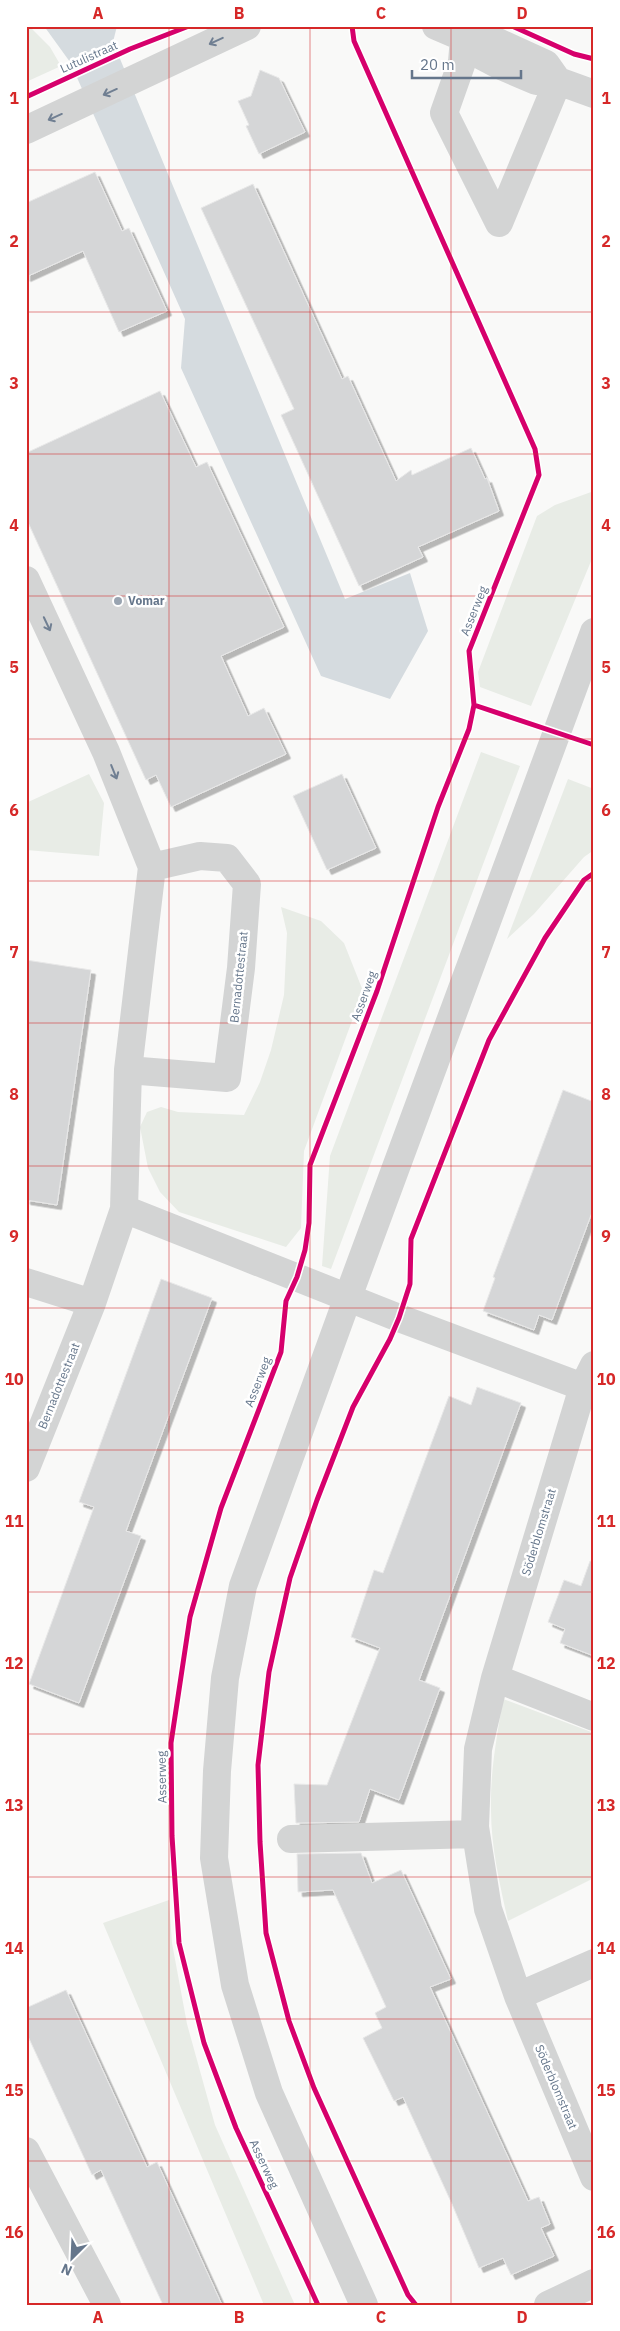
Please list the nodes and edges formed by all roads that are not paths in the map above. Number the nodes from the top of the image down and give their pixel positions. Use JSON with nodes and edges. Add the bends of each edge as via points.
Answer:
{"nodes":[{"id":1,"x":247,"y":26,"type":"edge"},
{"id":2,"x":436,"y":26,"type":"edge"},
{"id":3,"x":464,"y":38,"type":"junction"},
{"id":4,"x":558,"y":80,"type":"junction"},
{"id":5,"x":594,"y":94,"type":"edge"},
{"id":6,"x":26,"y":130,"type":"edge"},
{"id":7,"x":26,"y":580,"type":"edge"},
{"id":8,"x":594,"y":632,"type":"edge"},
{"id":9,"x":152,"y":867,"type":"junction"},
{"id":10,"x":128,"y":1070,"type":"junction"},
{"id":11,"x":124,"y":1209,"type":"junction"},
{"id":12,"x":26,"y":1282,"type":"edge"},
{"id":13,"x":348,"y":1296,"type":"junction"},
{"id":14,"x":92,"y":1303,"type":"junction"},
{"id":15,"x":588,"y":1376,"type":"edge"},
{"id":16,"x":26,"y":1468,"type":"edge"},
{"id":17,"x":495,"y":1678,"type":"junction"},
{"id":18,"x":594,"y":1717,"type":"edge"},
{"id":19,"x":476,"y":1834,"type":"junction"},
{"id":20,"x":291,"y":1839,"type":"dead end"},
{"id":21,"x":594,"y":1963,"type":"edge"},
{"id":22,"x":518,"y":1996,"type":"junction"},
{"id":23,"x":26,"y":2151,"type":"edge"},
{"id":24,"x":594,"y":2177,"type":"edge"},
{"id":25,"x":594,"y":2283,"type":"edge"},
{"id":26,"x":107,"y":2305,"type":"edge"},
{"id":27,"x":364,"y":2305,"type":"edge"},
{"id":28,"x":548,"y":2305,"type":"edge"}],
"edges":[{"from":1,"to":6,"type":"street","one_way":true},
{"from":2,"to":3,"type":"street"},
{"from":3,"to":4,"type":"street","via":[[489,38],[546,64]]},
{"from":3,"to":4,"type":"street","via":[[462,62],[444,113],[499,223]]},
{"from":4,"to":5,"type":"street"},
{"from":7,"to":9,"type":"street","name":"Bernadottestraat","one_way":true,"via":[[106,752]]},
{"from":8,"to":13,"type":"street"},
{"from":9,"to":10,"type":"street","name":"Bernadottestraat"},
{"from":9,"to":10,"type":"street","name":"Bernadottestraat","via":[[200,856],[227,858],[247,884],[240,977],[227,1078]]},
{"from":10,"to":11,"type":"street","name":"Bernadottestraat"},
{"from":11,"to":13,"type":"street"},
{"from":11,"to":14,"type":"street","name":"Bernadottestraat"},
{"from":12,"to":14,"type":"street"},
{"from":13,"to":15,"type":"street","name":"Söderblomstraat"},
{"from":13,"to":27,"type":"street","via":[[243,1586],[225,1678],[214,1858],[235,1985],[269,2093]]},
{"from":14,"to":16,"type":"street","name":"Bernadottestraat"},
{"from":15,"to":17,"type":"street","name":"Söderblomstraat"},
{"from":17,"to":18,"type":"street"},
{"from":17,"to":19,"type":"street","name":"Söderblomstraat","via":[[478,1750]]},
{"from":19,"to":20,"type":"street"},
{"from":19,"to":22,"type":"street","name":"Söderblomstraat","via":[[488,1909]]},
{"from":21,"to":22,"type":"street"},
{"from":22,"to":24,"type":"street","name":"Söderblomstraat"},
{"from":23,"to":26,"type":"street"},
{"from":25,"to":28,"type":"street"}]}
